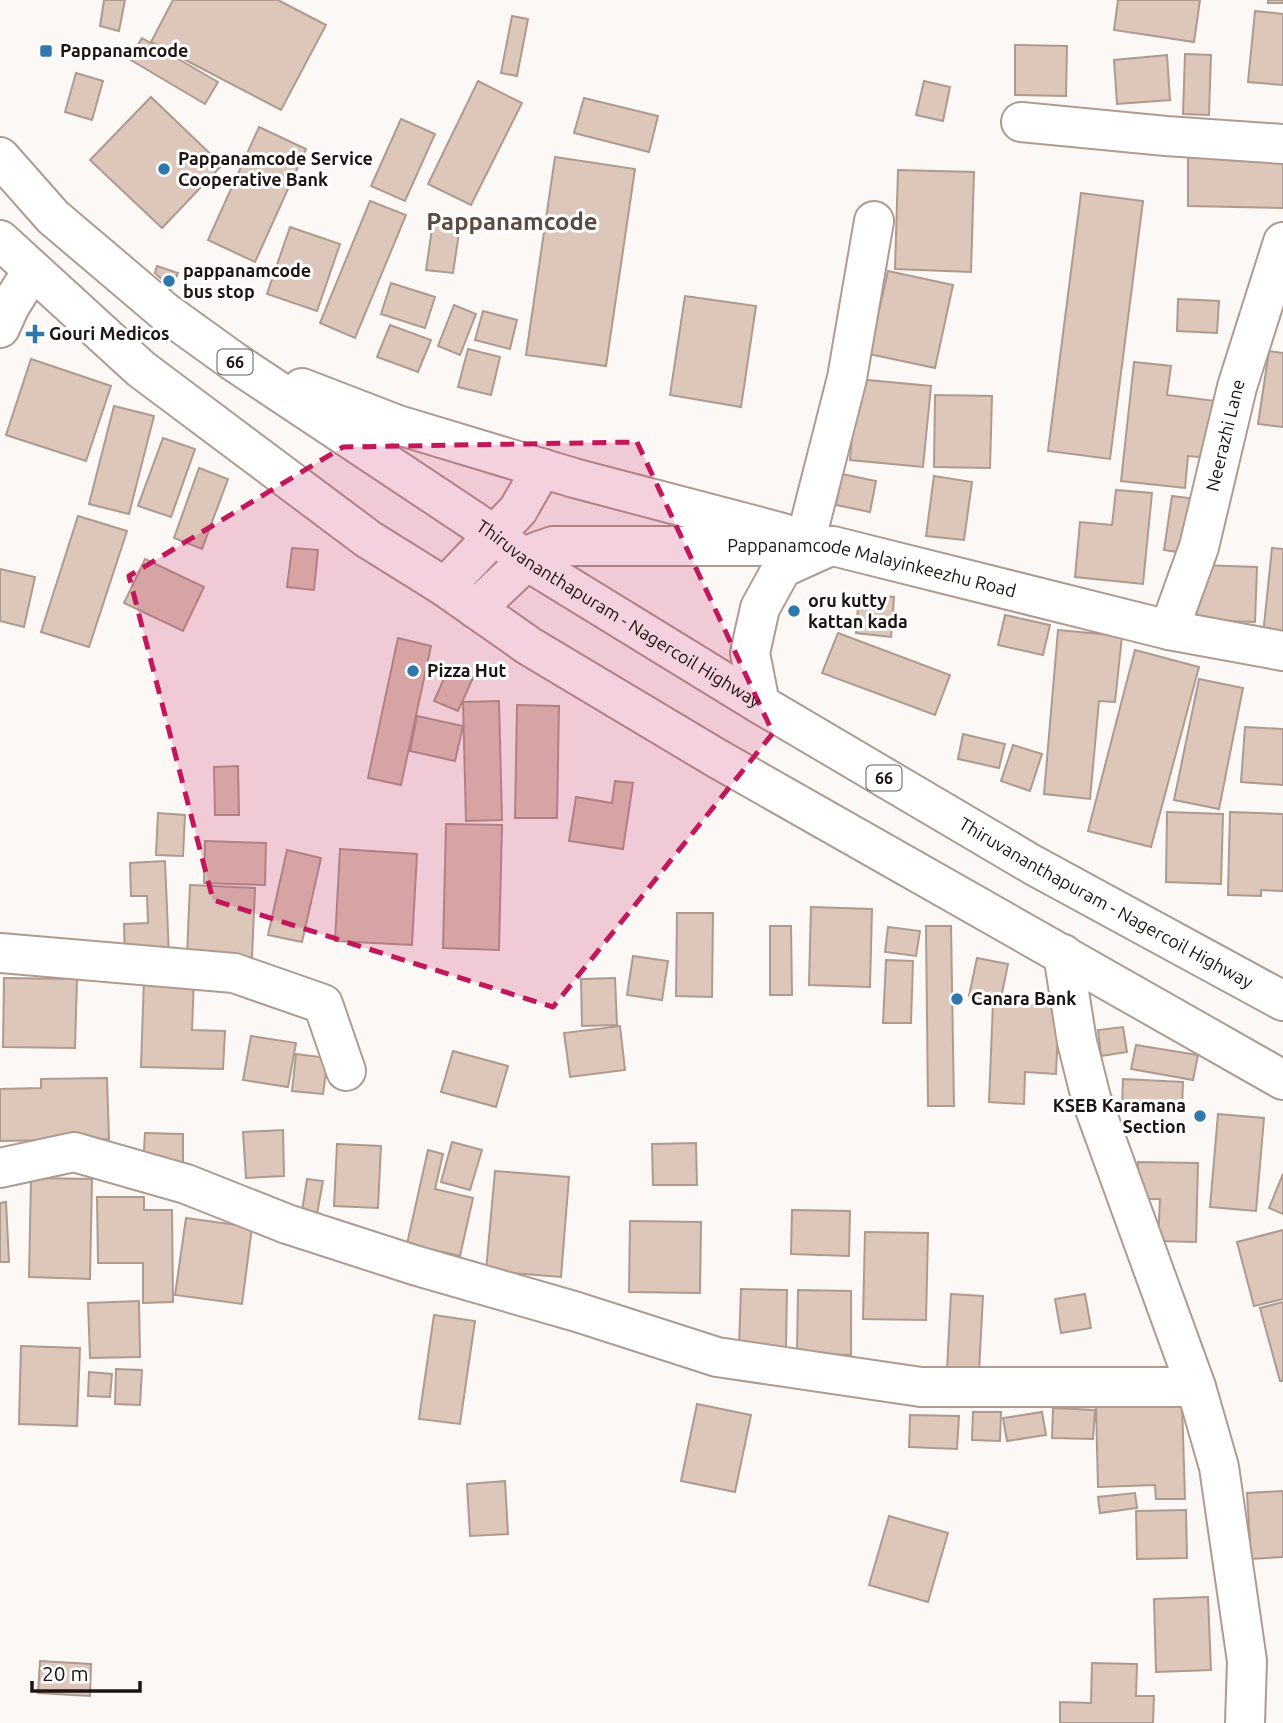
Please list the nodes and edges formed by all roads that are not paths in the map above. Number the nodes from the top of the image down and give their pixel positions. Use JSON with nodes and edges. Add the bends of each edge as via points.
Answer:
{"nodes":[{"id":1,"x":1021,"y":122,"type":"dead end"},
{"id":2,"x":1283,"y":144,"type":"edge"},
{"id":3,"x":0,"y":157,"type":"edge"},
{"id":4,"x":874,"y":221,"type":"dead end"},
{"id":5,"x":0,"y":240,"type":"edge"},
{"id":6,"x":1283,"y":242,"type":"edge"},
{"id":7,"x":32,"y":271,"type":"junction"},
{"id":8,"x":0,"y":328,"type":"edge"},
{"id":9,"x":233,"y":361,"type":"junction"},
{"id":10,"x":542,"y":468,"type":"junction"},
{"id":11,"x":496,"y":536,"type":"junction"},
{"id":12,"x":819,"y":542,"type":"junction"},
{"id":13,"x":527,"y":561,"type":"junction"},
{"id":14,"x":445,"y":587,"type":"junction"},
{"id":15,"x":476,"y":609,"type":"junction"},
{"id":16,"x":1169,"y":630,"type":"junction"},
{"id":17,"x":1283,"y":650,"type":"edge"},
{"id":18,"x":761,"y":704,"type":"junction"},
{"id":19,"x":0,"y":953,"type":"edge"},
{"id":20,"x":1063,"y":954,"type":"junction"},
{"id":21,"x":1283,"y":1002,"type":"edge"},
{"id":22,"x":346,"y":1071,"type":"dead end"},
{"id":23,"x":1283,"y":1080,"type":"edge"},
{"id":24,"x":0,"y":1168,"type":"edge"},
{"id":25,"x":1196,"y":1387,"type":"junction"},
{"id":26,"x":1245,"y":1723,"type":"edge"}],
"edges":[{"from":1,"to":2,"type":"main road"},
{"from":3,"to":9,"type":"main road","name":"Thiruvananthapuram - Nagercoil Highway","number":"66","via":[[52,217],[165,312]]},
{"from":4,"to":12,"type":"main road"},
{"from":5,"to":7,"type":"main road"},
{"from":6,"to":16,"type":"main road","name":"Neerazhi Lane","via":[[1237,387],[1199,547]]},
{"from":7,"to":8,"type":"main road"},
{"from":7,"to":14,"type":"main road","via":[[141,369],[368,539]]},
{"from":9,"to":10,"type":"main road","via":[[398,425]]},
{"from":9,"to":11,"type":"main road","name":"Thiruvananthapuram - Nagercoil Highway","number":"66"},
{"from":10,"to":11,"type":"main road","via":[[518,510]]},
{"from":10,"to":12,"type":"main road"},
{"from":11,"to":13,"type":"main road","name":"Thiruvananthapuram - Nagercoil Highway","number":"66"},
{"from":11,"to":14,"type":"main road"},
{"from":12,"to":13,"type":"main road","name":"Pappanamcode Malayinkeezhu Road","via":[[553,546]]},
{"from":12,"to":16,"type":"main road","name":"Pappanamcode Malayinkeezhu Road"},
{"from":12,"to":18,"type":"main road","via":[[782,568],[760,608],[750,653]]},
{"from":13,"to":15,"type":"main road","name":"Pappanamcode Malayinkeezhu Road"},
{"from":13,"to":18,"type":"main road","name":"Thiruvananthapuram - Nagercoil Highway","number":"66"},
{"from":14,"to":15,"type":"main road"},
{"from":15,"to":20,"type":"main road","via":[[706,752]]},
{"from":16,"to":17,"type":"main road","name":"Pappanamcode Malayinkeezhu Road"},
{"from":18,"to":21,"type":"main road","name":"Thiruvananthapuram - Nagercoil Highway","number":"66","via":[[1032,865]]},
{"from":19,"to":22,"type":"main road","via":[[234,973],[323,1004]]},
{"from":20,"to":23,"type":"main road"},
{"from":20,"to":25,"type":"main road","via":[[1091,1098]]},
{"from":24,"to":25,"type":"main road","via":[[74,1152],[186,1184],[287,1224],[414,1265],[717,1357],[921,1387]]},
{"from":25,"to":26,"type":"main road","via":[[1219,1467],[1247,1661]]}]}
